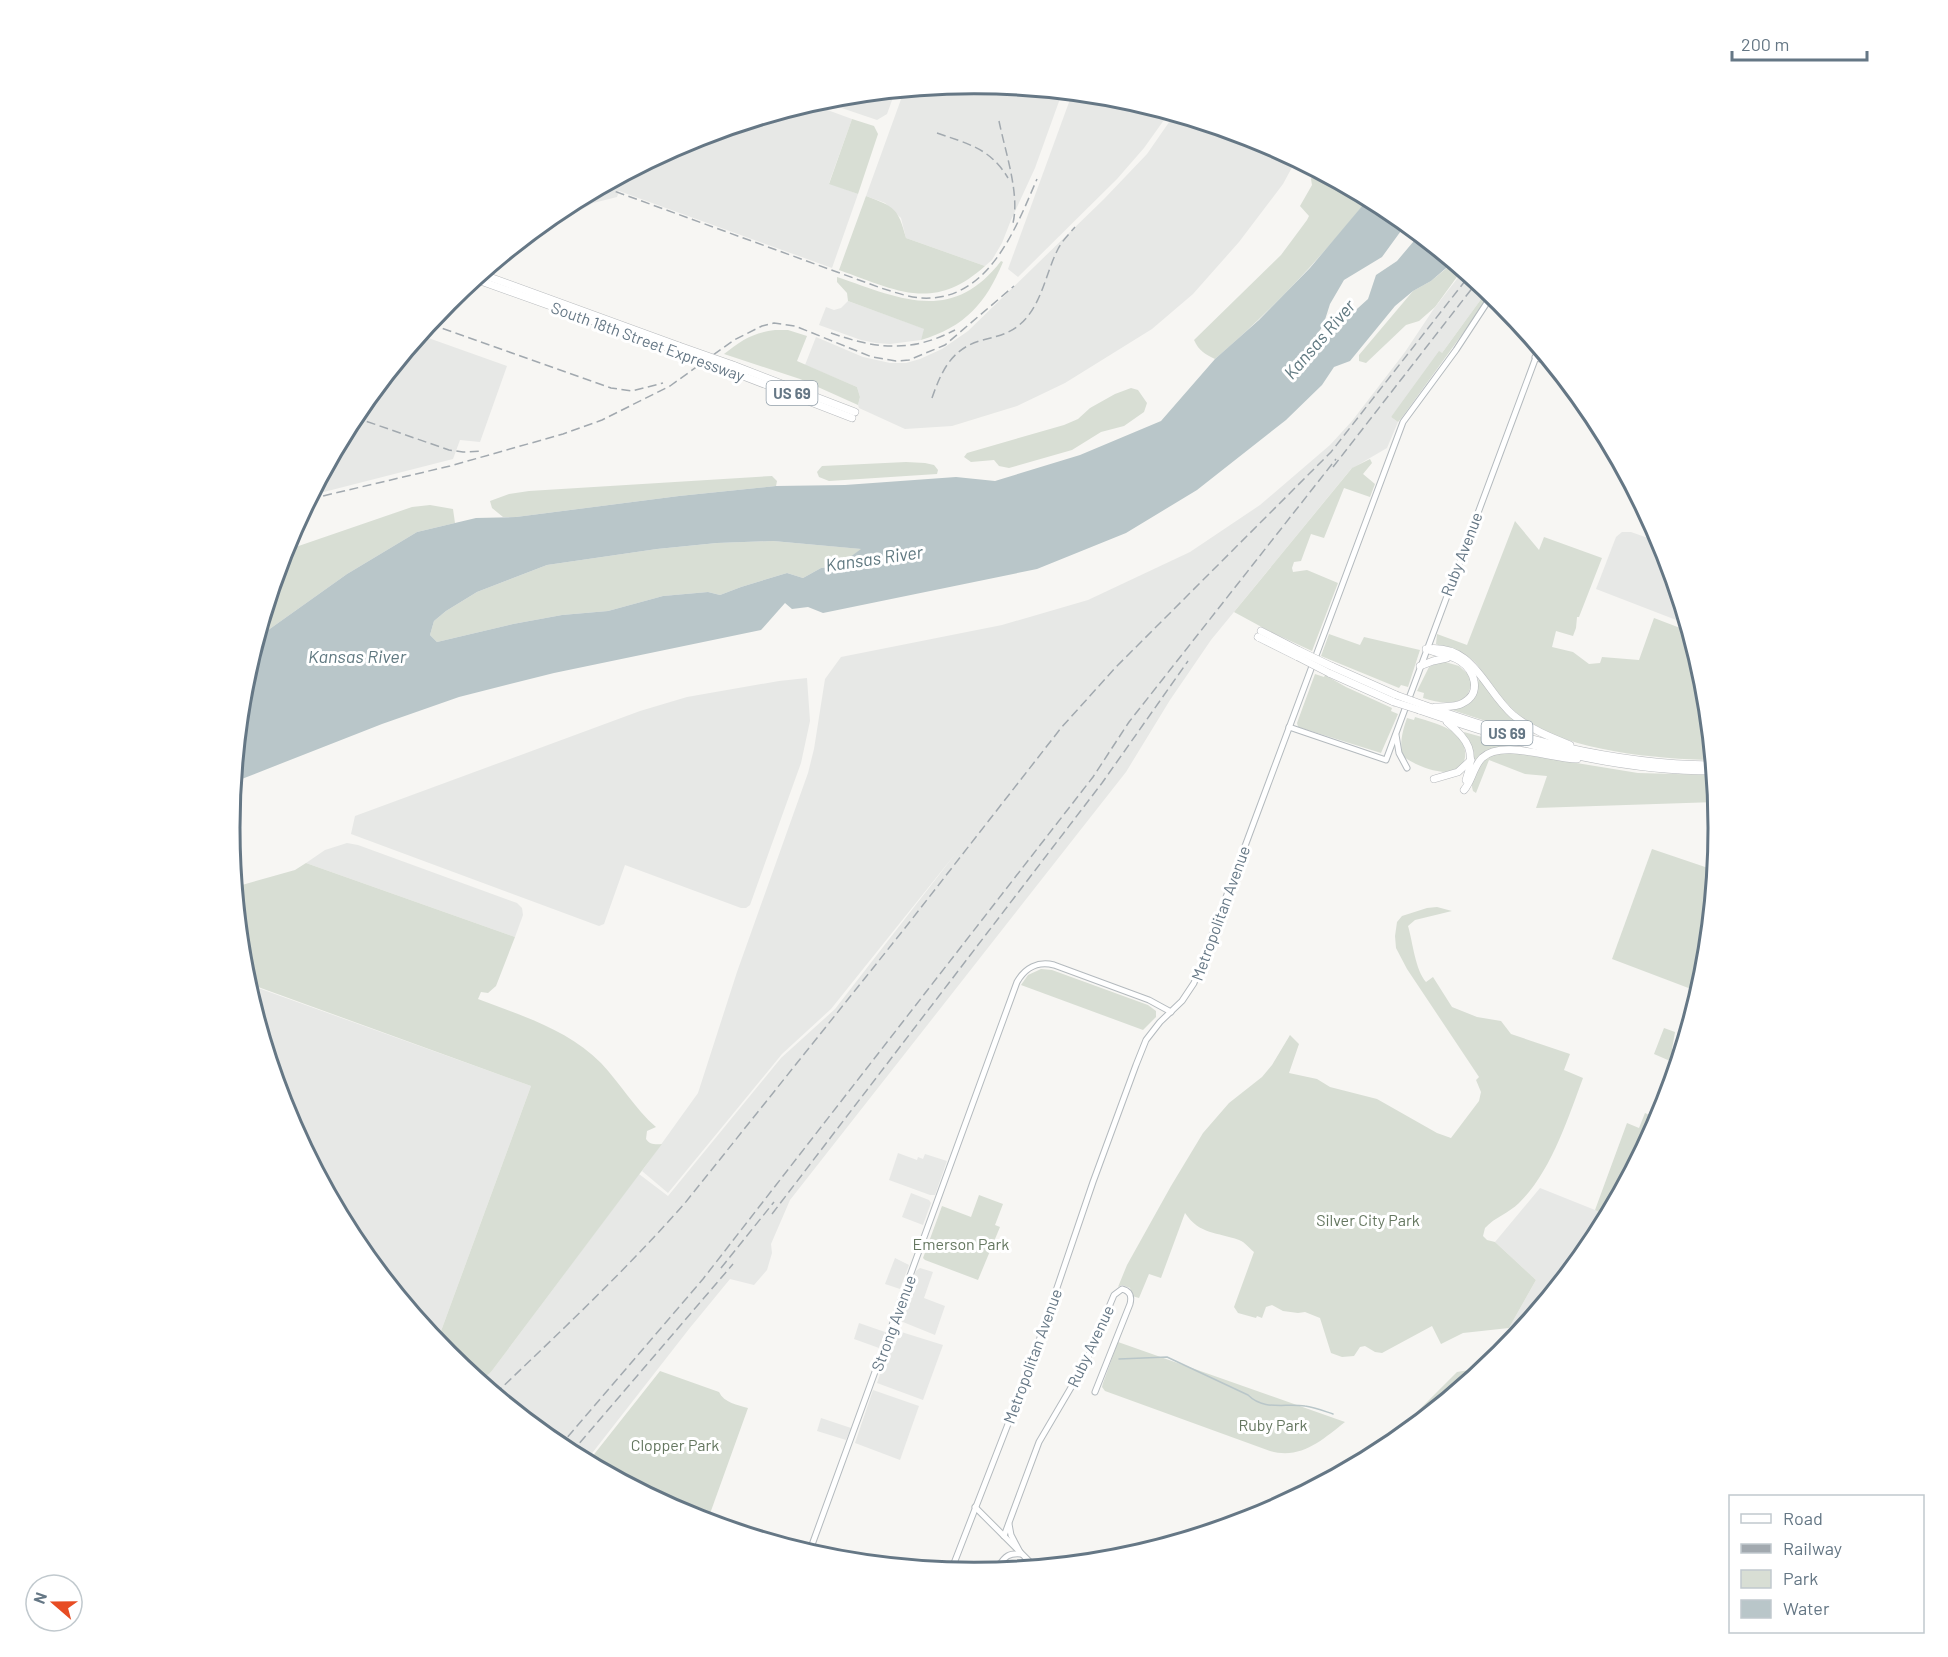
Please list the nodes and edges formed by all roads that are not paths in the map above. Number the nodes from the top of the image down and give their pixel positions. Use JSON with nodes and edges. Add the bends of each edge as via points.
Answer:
{"nodes":[{"id":1,"x":490,"y":277,"type":"edge"},
{"id":2,"x":483,"y":283,"type":"edge"},
{"id":3,"x":484,"y":283,"type":"edge"},
{"id":4,"x":487,"y":284,"type":"junction"},
{"id":5,"x":518,"y":291,"type":"junction"},
{"id":6,"x":1487,"y":303,"type":"edge"},
{"id":7,"x":1535,"y":357,"type":"edge"},
{"id":8,"x":854,"y":415,"type":"dead end"},
{"id":9,"x":1260,"y":634,"type":"dead end"},
{"id":10,"x":1426,"y":649,"type":"junction"},
{"id":11,"x":1453,"y":657,"type":"junction"},
{"id":12,"x":1420,"y":666,"type":"junction"},
{"id":13,"x":1420,"y":707,"type":"junction"},
{"id":14,"x":1429,"y":707,"type":"junction"},
{"id":15,"x":1443,"y":718,"type":"junction"},
{"id":16,"x":1289,"y":727,"type":"junction"},
{"id":17,"x":1395,"y":733,"type":"junction"},
{"id":18,"x":1586,"y":752,"type":"junction"},
{"id":19,"x":1595,"y":759,"type":"junction"},
{"id":20,"x":1471,"y":760,"type":"junction"},
{"id":21,"x":1705,"y":765,"type":"edge"},
{"id":22,"x":1407,"y":768,"type":"dead end"},
{"id":23,"x":1705,"y":771,"type":"edge"},
{"id":24,"x":1434,"y":779,"type":"dead end"},
{"id":25,"x":1171,"y":1012,"type":"junction"},
{"id":26,"x":1095,"y":1392,"type":"dead end"},
{"id":27,"x":975,"y":1507,"type":"junction"},
{"id":28,"x":1009,"y":1523,"type":"junction"},
{"id":29,"x":1004,"y":1536,"type":"junction"},
{"id":30,"x":812,"y":1544,"type":"edge"},
{"id":31,"x":1021,"y":1554,"type":"junction"},
{"id":32,"x":1028,"y":1560,"type":"edge"},
{"id":33,"x":1002,"y":1561,"type":"edge"},
{"id":34,"x":955,"y":1562,"type":"edge"}],
"edges":[{"from":1,"to":5,"type":"highway","name":"South 18th Street Expressway","number":"US 69"},
{"from":2,"to":4,"type":"highway"},
{"from":3,"to":4,"type":"highway","name":"South 18th Street Expressway","number":"US 69"},
{"from":4,"to":5,"type":"highway","name":"South 18th Street Expressway","number":"US 69"},
{"from":5,"to":8,"type":"highway","name":"South 18th Street Expressway","number":"US 69","bridge":true},
{"from":6,"to":16,"type":"street","name":"Metropolitan Avenue","via":[[1403,422]]},
{"from":7,"to":10,"type":"street","name":"Ruby Avenue"},
{"from":9,"to":13,"type":"highway","number":"US 69","bridge":true},
{"from":10,"to":11,"type":"highway"},
{"from":10,"to":12,"type":"street","name":"Ruby Avenue"},
{"from":10,"to":18,"type":"highway","via":[[1436,648],[1467,659],[1512,714],[1540,732]]},
{"from":11,"to":12,"type":"highway"},
{"from":11,"to":14,"type":"highway","via":[[1473,674],[1473,694],[1458,705]]},
{"from":12,"to":17,"type":"street","name":"Ruby Avenue"},
{"from":13,"to":14,"type":"highway","number":"US 69"},
{"from":13,"to":15,"type":"highway","number":"US 69"},
{"from":14,"to":18,"type":"highway","number":"US 69","via":[[1508,733]]},
{"from":15,"to":19,"type":"highway","number":"US 69","via":[[1518,742]]},
{"from":15,"to":20,"type":"highway","via":[[1468,745]]},
{"from":16,"to":17,"type":"street","name":"Ruby Avenue","via":[[1386,760]]},
{"from":16,"to":25,"type":"street","name":"Metropolitan Avenue","via":[[1194,983]]},
{"from":17,"to":22,"type":"street"},
{"from":18,"to":21,"type":"highway","number":"US 69","via":[[1649,762]]},
{"from":19,"to":20,"type":"highway","via":[[1496,750],[1478,763],[1464,790]]},
{"from":19,"to":23,"type":"highway","number":"US 69","via":[[1660,769]]},
{"from":20,"to":24,"type":"highway","via":[[1458,772]]},
{"from":25,"to":27,"type":"street","name":"Metropolitan Avenue","via":[[1146,1040],[1136,1065],[1029,1370]]},
{"from":25,"to":30,"type":"street","name":"Strong Avenue","via":[[1149,1000],[1047,963],[1027,969],[1017,981]]},
{"from":26,"to":28,"type":"street","name":"Ruby Avenue","via":[[1130,1304],[1127,1290],[1122,1289],[1114,1296],[1078,1378],[1040,1442]]},
{"from":27,"to":29,"type":"street"},
{"from":27,"to":34,"type":"street","name":"Metropolitan Avenue"},
{"from":28,"to":29,"type":"street","name":"Ruby Avenue"},
{"from":28,"to":31,"type":"street"},
{"from":29,"to":31,"type":"street"},
{"from":31,"to":32,"type":"street"},
{"from":31,"to":33,"type":"street","via":[[1010,1554]]}]}
